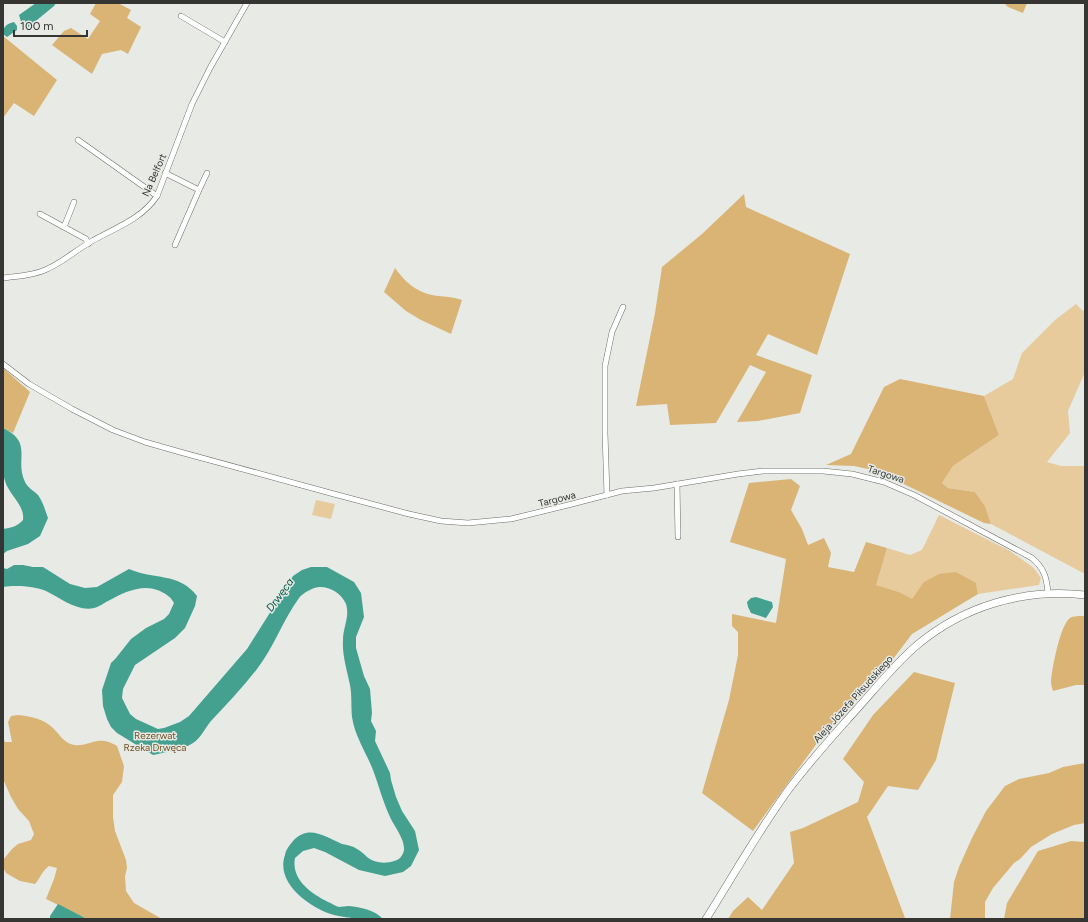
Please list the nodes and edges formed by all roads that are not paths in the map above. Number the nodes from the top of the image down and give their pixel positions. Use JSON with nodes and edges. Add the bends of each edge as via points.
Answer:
{"nodes":[{"id":1,"x":247,"y":3,"type":"edge"},
{"id":2,"x":181,"y":16,"type":"dead end"},
{"id":3,"x":225,"y":42,"type":"junction"},
{"id":4,"x":78,"y":140,"type":"dead end"},
{"id":5,"x":165,"y":173,"type":"junction"},
{"id":6,"x":207,"y":173,"type":"dead end"},
{"id":7,"x":199,"y":190,"type":"junction"},
{"id":8,"x":157,"y":196,"type":"junction"},
{"id":9,"x":74,"y":202,"type":"dead end"},
{"id":10,"x":40,"y":214,"type":"dead end"},
{"id":11,"x":64,"y":227,"type":"junction"},
{"id":12,"x":88,"y":244,"type":"junction"},
{"id":13,"x":175,"y":245,"type":"dead end"},
{"id":14,"x":3,"y":278,"type":"edge"},
{"id":15,"x":623,"y":307,"type":"dead end"},
{"id":16,"x":3,"y":364,"type":"edge"},
{"id":17,"x":677,"y":484,"type":"junction"},
{"id":18,"x":607,"y":495,"type":"junction"},
{"id":19,"x":678,"y":537,"type":"dead end"},
{"id":20,"x":1048,"y":594,"type":"junction"},
{"id":21,"x":1085,"y":595,"type":"edge"},
{"id":22,"x":706,"y":919,"type":"edge"}],
"edges":[{"from":1,"to":3,"type":"street","name":"Na Belfort"},
{"from":2,"to":3,"type":"street"},
{"from":3,"to":5,"type":"street","name":"Na Belfort","via":[[192,104]]},
{"from":4,"to":8,"type":"street"},
{"from":5,"to":7,"type":"street"},
{"from":5,"to":8,"type":"street","name":"Na Belfort"},
{"from":6,"to":7,"type":"street"},
{"from":7,"to":13,"type":"street"},
{"from":8,"to":12,"type":"street","name":"Na Belfort","via":[[150,206],[138,215]]},
{"from":9,"to":11,"type":"street"},
{"from":10,"to":11,"type":"street"},
{"from":11,"to":12,"type":"street","via":[[86,239]]},
{"from":12,"to":14,"type":"street","name":"Na Belfort","via":[[35,274]]},
{"from":15,"to":18,"type":"street","via":[[612,332],[605,366]]},
{"from":16,"to":18,"type":"street","name":"Targowa","via":[[50,396],[113,430],[180,452],[425,518],[468,523],[490,522]]},
{"from":17,"to":18,"type":"street","name":"Targowa","via":[[622,490]]},
{"from":17,"to":19,"type":"street"},
{"from":17,"to":20,"type":"street","name":"Targowa","via":[[764,471],[837,472],[879,480],[914,495],[1032,558],[1043,569]]},
{"from":20,"to":21,"type":"main road","name":"Aleja Józefa Piłsudskiego"},
{"from":20,"to":22,"type":"main road","name":"Aleja Józefa Piłsudskiego","via":[[1003,600],[973,611],[936,631],[908,654],[821,749],[789,789]]}]}
